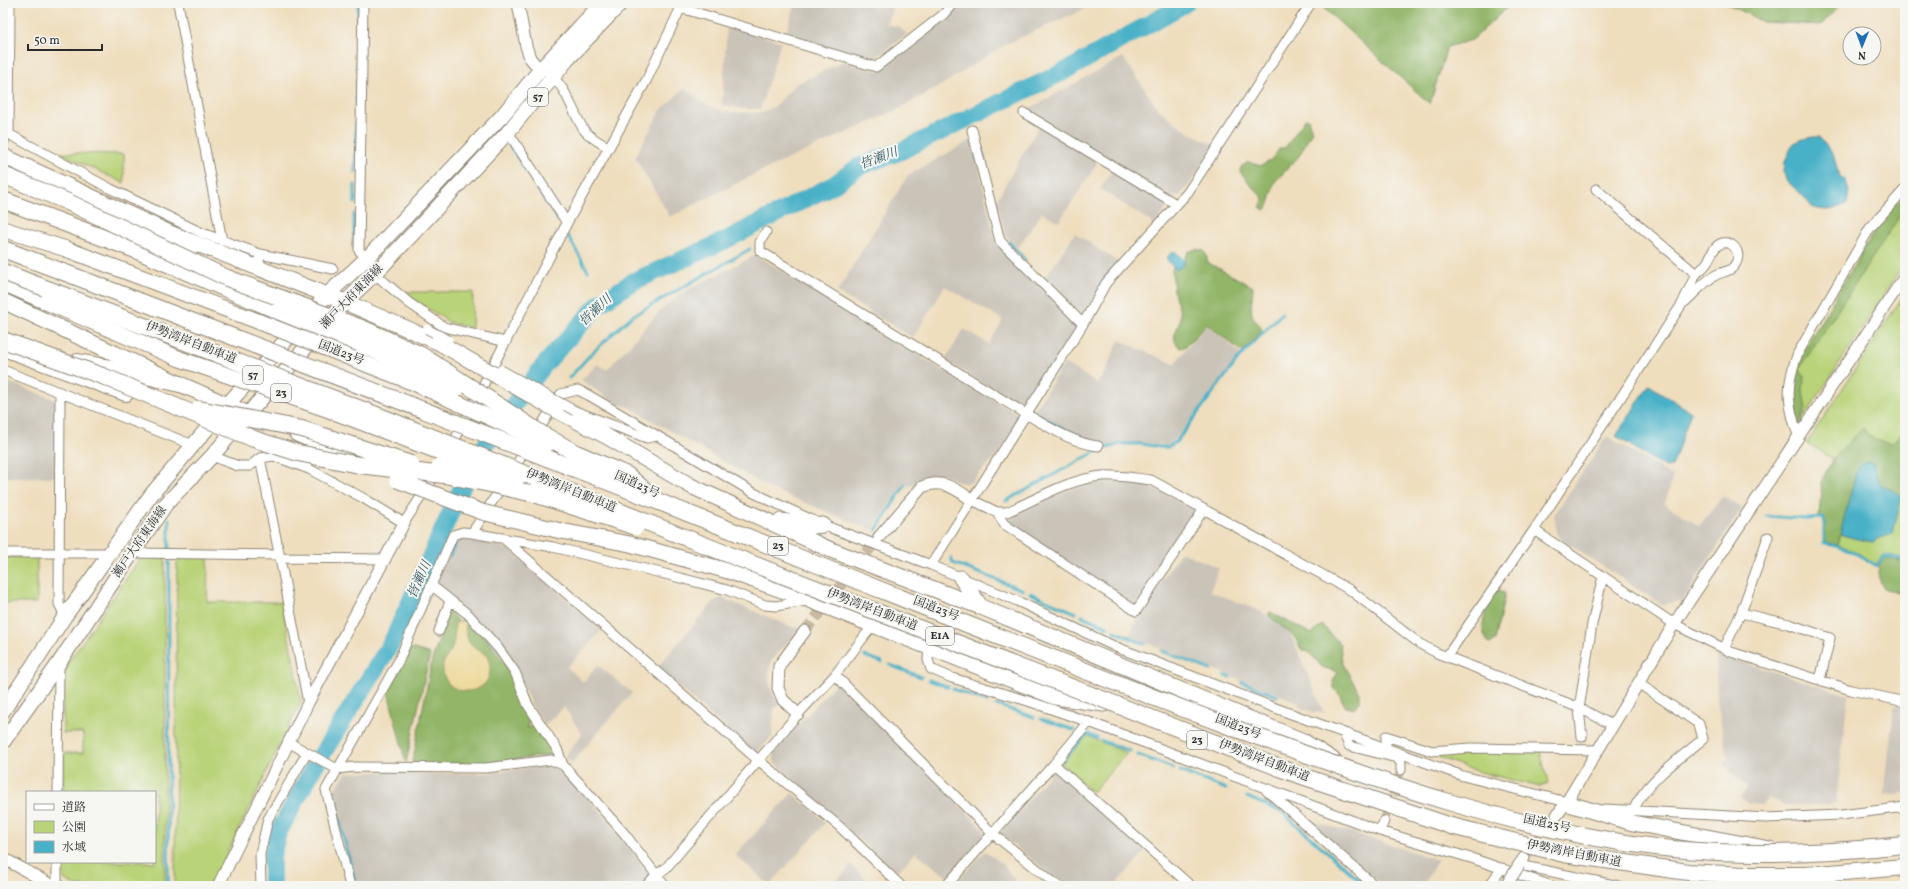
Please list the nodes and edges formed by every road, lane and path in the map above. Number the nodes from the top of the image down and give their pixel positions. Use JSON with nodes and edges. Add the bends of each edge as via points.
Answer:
{"nodes":[{"id":1,"x":9,"y":3,"type":"edge"},
{"id":2,"x":178,"y":3,"type":"edge"},
{"id":3,"x":363,"y":3,"type":"edge"},
{"id":4,"x":518,"y":3,"type":"edge"},
{"id":5,"x":602,"y":3,"type":"edge"},
{"id":6,"x":621,"y":3,"type":"edge"},
{"id":7,"x":953,"y":3,"type":"edge"},
{"id":8,"x":1311,"y":3,"type":"edge"},
{"id":9,"x":682,"y":5,"type":"edge"},
{"id":10,"x":540,"y":70,"type":"junction"},
{"id":11,"x":554,"y":77,"type":"junction"},
{"id":12,"x":1024,"y":113,"type":"dead end"},
{"id":13,"x":972,"y":130,"type":"dead end"},
{"id":14,"x":6,"y":132,"type":"edge"},
{"id":15,"x":508,"y":132,"type":"junction"},
{"id":16,"x":609,"y":148,"type":"junction"},
{"id":17,"x":3,"y":156,"type":"edge"},
{"id":18,"x":3,"y":174,"type":"edge"},
{"id":19,"x":1596,"y":189,"type":"dead end"},
{"id":20,"x":1905,"y":189,"type":"edge"},
{"id":21,"x":3,"y":198,"type":"edge"},
{"id":22,"x":1176,"y":204,"type":"junction"},
{"id":23,"x":567,"y":223,"type":"junction"},
{"id":24,"x":3,"y":229,"type":"edge"},
{"id":25,"x":766,"y":232,"type":"dead end"},
{"id":26,"x":222,"y":241,"type":"junction"},
{"id":27,"x":198,"y":245,"type":"junction"},
{"id":28,"x":3,"y":249,"type":"edge"},
{"id":29,"x":260,"y":254,"type":"junction"},
{"id":30,"x":366,"y":259,"type":"junction"},
{"id":31,"x":333,"y":269,"type":"dead end"},
{"id":32,"x":264,"y":270,"type":"junction"},
{"id":33,"x":3,"y":272,"type":"edge"},
{"id":34,"x":375,"y":274,"type":"junction"},
{"id":35,"x":1696,"y":274,"type":"junction"},
{"id":36,"x":1905,"y":276,"type":"edge"},
{"id":37,"x":3,"y":284,"type":"edge"},
{"id":38,"x":327,"y":295,"type":"junction"},
{"id":39,"x":3,"y":301,"type":"edge"},
{"id":40,"x":344,"y":302,"type":"junction"},
{"id":41,"x":409,"y":303,"type":"junction"},
{"id":42,"x":1682,"y":304,"type":"junction"},
{"id":43,"x":1082,"y":324,"type":"junction"},
{"id":44,"x":3,"y":340,"type":"edge"},
{"id":45,"x":506,"y":342,"type":"junction"},
{"id":46,"x":3,"y":345,"type":"edge"},
{"id":47,"x":3,"y":348,"type":"edge"},
{"id":48,"x":3,"y":370,"type":"edge"},
{"id":49,"x":180,"y":384,"type":"junction"},
{"id":50,"x":60,"y":392,"type":"junction"},
{"id":51,"x":227,"y":405,"type":"junction"},
{"id":52,"x":248,"y":414,"type":"junction"},
{"id":53,"x":1026,"y":414,"type":"junction"},
{"id":54,"x":512,"y":428,"type":"junction"},
{"id":55,"x":656,"y":436,"type":"junction"},
{"id":56,"x":1799,"y":438,"type":"junction"},
{"id":57,"x":193,"y":445,"type":"junction"},
{"id":58,"x":1098,"y":446,"type":"dead end"},
{"id":59,"x":212,"y":456,"type":"junction"},
{"id":60,"x":260,"y":458,"type":"junction"},
{"id":61,"x":482,"y":468,"type":"junction"},
{"id":62,"x":656,"y":500,"type":"junction"},
{"id":63,"x":972,"y":500,"type":"junction"},
{"id":64,"x":1204,"y":509,"type":"junction"},
{"id":65,"x":997,"y":512,"type":"junction"},
{"id":66,"x":749,"y":513,"type":"junction"},
{"id":67,"x":404,"y":523,"type":"junction"},
{"id":68,"x":823,"y":525,"type":"junction"},
{"id":69,"x":1534,"y":530,"type":"junction"},
{"id":70,"x":472,"y":532,"type":"junction"},
{"id":71,"x":879,"y":537,"type":"tunnel mouth"},
{"id":72,"x":1768,"y":537,"type":"dead end"},
{"id":73,"x":502,"y":538,"type":"junction"},
{"id":74,"x":722,"y":552,"type":"junction"},
{"id":75,"x":3,"y":553,"type":"edge"},
{"id":76,"x":59,"y":553,"type":"junction"},
{"id":77,"x":111,"y":553,"type":"junction"},
{"id":78,"x":132,"y":553,"type":"junction"},
{"id":79,"x":280,"y":556,"type":"junction"},
{"id":80,"x":386,"y":559,"type":"junction"},
{"id":81,"x":931,"y":565,"type":"junction"},
{"id":82,"x":1603,"y":576,"type":"junction"},
{"id":83,"x":961,"y":578,"type":"junction"},
{"id":84,"x":431,"y":585,"type":"junction"},
{"id":85,"x":810,"y":600,"type":"junction"},
{"id":86,"x":450,"y":601,"type":"junction"},
{"id":87,"x":981,"y":607,"type":"junction"},
{"id":88,"x":1741,"y":613,"type":"junction"},
{"id":89,"x":65,"y":616,"type":"junction"},
{"id":90,"x":1674,"y":624,"type":"junction"},
{"id":91,"x":873,"y":625,"type":"junction"},
{"id":92,"x":439,"y":631,"type":"dead end"},
{"id":93,"x":805,"y":631,"type":"tunnel mouth"},
{"id":94,"x":929,"y":647,"type":"junction"},
{"id":95,"x":1724,"y":649,"type":"junction"},
{"id":96,"x":1447,"y":656,"type":"junction"},
{"id":97,"x":59,"y":663,"type":"junction"},
{"id":98,"x":836,"y":675,"type":"junction"},
{"id":99,"x":1820,"y":680,"type":"junction"},
{"id":100,"x":1638,"y":683,"type":"junction"},
{"id":101,"x":1905,"y":702,"type":"edge"},
{"id":102,"x":308,"y":703,"type":"junction"},
{"id":103,"x":1104,"y":704,"type":"junction"},
{"id":104,"x":1580,"y":708,"type":"junction"},
{"id":105,"x":3,"y":711,"type":"edge"},
{"id":106,"x":798,"y":714,"type":"junction"},
{"id":107,"x":1089,"y":722,"type":"junction"},
{"id":108,"x":1612,"y":725,"type":"junction"},
{"id":109,"x":1344,"y":734,"type":"junction"},
{"id":110,"x":1582,"y":737,"type":"dead end"},
{"id":111,"x":3,"y":742,"type":"edge"},
{"id":112,"x":288,"y":742,"type":"junction"},
{"id":113,"x":1386,"y":748,"type":"junction"},
{"id":114,"x":1598,"y":750,"type":"junction"},
{"id":115,"x":307,"y":753,"type":"junction"},
{"id":116,"x":758,"y":760,"type":"junction"},
{"id":117,"x":1054,"y":764,"type":"junction"},
{"id":118,"x":563,"y":765,"type":"junction"},
{"id":119,"x":1340,"y":765,"type":"junction"},
{"id":120,"x":337,"y":769,"type":"junction"},
{"id":121,"x":1401,"y":770,"type":"dead end"},
{"id":122,"x":1262,"y":786,"type":"junction"},
{"id":123,"x":58,"y":791,"type":"edge"},
{"id":124,"x":1566,"y":803,"type":"junction"},
{"id":125,"x":1905,"y":807,"type":"edge"},
{"id":126,"x":1633,"y":811,"type":"junction"},
{"id":127,"x":1557,"y":815,"type":"tunnel mouth"},
{"id":128,"x":1384,"y":821,"type":"tunnel mouth"},
{"id":129,"x":1380,"y":831,"type":"junction"},
{"id":130,"x":992,"y":833,"type":"junction"},
{"id":131,"x":1905,"y":844,"type":"edge"},
{"id":132,"x":1772,"y":849,"type":"junction"},
{"id":133,"x":3,"y":858,"type":"edge"},
{"id":134,"x":1522,"y":862,"type":"joint"},
{"id":135,"x":57,"y":863,"type":"edge"},
{"id":136,"x":1502,"y":868,"type":"junction"},
{"id":137,"x":1905,"y":868,"type":"edge"},
{"id":138,"x":656,"y":875,"type":"junction"},
{"id":139,"x":53,"y":886,"type":"edge"},
{"id":140,"x":57,"y":886,"type":"edge"},
{"id":141,"x":218,"y":886,"type":"edge"},
{"id":142,"x":261,"y":886,"type":"edge"},
{"id":143,"x":350,"y":886,"type":"edge"},
{"id":144,"x":646,"y":886,"type":"edge"},
{"id":145,"x":665,"y":886,"type":"edge"},
{"id":146,"x":901,"y":886,"type":"edge"},
{"id":147,"x":946,"y":886,"type":"edge"},
{"id":148,"x":1058,"y":886,"type":"edge"},
{"id":149,"x":1191,"y":886,"type":"edge"},
{"id":150,"x":1375,"y":886,"type":"edge"},
{"id":151,"x":1489,"y":886,"type":"edge"},
{"id":152,"x":1506,"y":886,"type":"edge"},
{"id":153,"x":1552,"y":886,"type":"edge"},
{"id":154,"x":1619,"y":886,"type":"edge"}],
"edges":[{"from":1,"to":14,"type":"street"},
{"from":2,"to":26,"type":"street"},
{"from":3,"to":30,"type":"street","via":[[359,250]]},
{"from":4,"to":10,"type":"street","via":[[526,46],[530,58]]},
{"from":5,"to":10,"type":"main road","name":"瀬戸大府東海線","number":"57"},
{"from":6,"to":11,"type":"main road","name":"瀬戸大府東海線","number":"57"},
{"from":7,"to":9,"type":"street","via":[[944,14],[876,67]]},
{"from":8,"to":22,"type":"street","via":[[1188,192]]},
{"from":9,"to":16,"type":"street","via":[[647,79]]},
{"from":10,"to":11,"type":"street"},
{"from":10,"to":30,"type":"main road","name":"瀬戸大府東海線","number":"57","via":[[501,117]]},
{"from":11,"to":15,"type":"main road","name":"瀬戸大府東海線","number":"57"},
{"from":11,"to":16,"type":"street","via":[[584,131]]},
{"from":12,"to":22,"type":"street"},
{"from":13,"to":43,"type":"street","via":[[1000,241]]},
{"from":14,"to":26,"type":"street","via":[[111,189]]},
{"from":15,"to":23,"type":"street"},
{"from":15,"to":34,"type":"main road","name":"瀬戸大府東海線","number":"57"},
{"from":16,"to":23,"type":"street"},
{"from":17,"to":27,"type":"highway","number":"23"},
{"from":18,"to":62,"type":"highway","bridge":true,"via":[[227,278],[364,329],[421,355],[542,434],[574,452],[627,475]]},
{"from":19,"to":35,"type":"street"},
{"from":20,"to":56,"type":"street","via":[[1870,228],[1798,354],[1792,370],[1789,397],[1791,414]]},
{"from":21,"to":27,"type":"highway","via":[[55,211],[137,238]]},
{"from":21,"to":54,"type":"highway","bridge":true,"via":[[133,249],[459,388]]},
{"from":22,"to":43,"type":"street","via":[[1106,283]]},
{"from":23,"to":45,"type":"street"},
{"from":24,"to":54,"type":"highway","name":"国道23号","number":"23","bridge":true,"via":[[66,249],[356,359]]},
{"from":25,"to":53,"type":"street","via":[[760,242],[760,251]]},
{"from":26,"to":29,"type":"street"},
{"from":27,"to":32,"type":"highway","number":"23"},
{"from":28,"to":62,"type":"highway","name":"伊勢湾岸自動車道","number":"E1A","bridge":true},
{"from":29,"to":31,"type":"street"},
{"from":29,"to":32,"type":"street","via":[[259,262]]},
{"from":30,"to":38,"type":"main road","name":"瀬戸大府東海線","number":"57"},
{"from":32,"to":38,"type":"highway","number":"23"},
{"from":33,"to":74,"type":"highway","name":"伊勢湾岸自動車道","number":"E1A","bridge":true},
{"from":34,"to":40,"type":"main road","name":"瀬戸大府東海線","number":"57"},
{"from":34,"to":41,"type":"street"},
{"from":35,"to":42,"type":"street"},
{"from":35,"to":42,"type":"street","via":[[1707,264],[1715,247],[1721,243],[1729,243],[1736,248],[1739,255],[1733,268],[1716,275]]},
{"from":36,"to":56,"type":"street"},
{"from":37,"to":61,"type":"highway","number":"23","bridge":true,"via":[[180,359],[329,410]]},
{"from":38,"to":40,"type":"highway","number":"23"},
{"from":38,"to":51,"type":"main road","name":"瀬戸大府東海線","number":"57"},
{"from":39,"to":49,"type":"highway","number":"23"},
{"from":40,"to":52,"type":"main road","name":"瀬戸大府東海線","number":"57"},
{"from":40,"to":66,"type":"highway","number":"23","bridge":true,"via":[[438,342],[691,486]]},
{"from":41,"to":45,"type":"street","via":[[444,327]]},
{"from":41,"to":55,"type":"street","bridge":true,"via":[[409,309],[426,322],[427,329],[575,411],[647,438]]},
{"from":42,"to":69,"type":"street"},
{"from":43,"to":53,"type":"street"},
{"from":44,"to":74,"type":"highway","bridge":true,"via":[[105,377],[254,439],[298,453],[359,465],[444,475],[534,494],[601,517]]},
{"from":45,"to":67,"type":"street","via":[[440,467]]},
{"from":46,"to":49,"type":"highway"},
{"from":47,"to":61,"type":"highway","bridge":true,"via":[[138,397],[302,429],[412,464]]},
{"from":48,"to":50,"type":"street"},
{"from":49,"to":51,"type":"highway","number":"23"},
{"from":50,"to":57,"type":"street"},
{"from":50,"to":76,"type":"street"},
{"from":51,"to":52,"type":"highway","number":"23"},
{"from":51,"to":57,"type":"main road","name":"瀬戸大府東海線","number":"57"},
{"from":52,"to":59,"type":"main road","name":"瀬戸大府東海線","number":"57"},
{"from":52,"to":85,"type":"highway","number":"23","bridge":true,"via":[[397,480],[482,512],[561,532],[630,544],[728,571]]},
{"from":53,"to":58,"type":"street","via":[[1052,429]]},
{"from":53,"to":63,"type":"street"},
{"from":54,"to":119,"type":"highway","name":"国道23号","number":"23","bridge":true,"via":[[735,529]]},
{"from":55,"to":68,"type":"street","via":[[754,493]]},
{"from":55,"to":70,"type":"street","via":[[578,390],[561,394]]},
{"from":56,"to":90,"type":"street"},
{"from":57,"to":77,"type":"main road","name":"瀬戸大府東海線","number":"57","via":[[151,495]]},
{"from":59,"to":60,"type":"street","via":[[238,466],[250,466]]},
{"from":59,"to":78,"type":"main road","name":"瀬戸大府東海線","number":"57","via":[[166,504]]},
{"from":60,"to":67,"type":"street","via":[[274,456],[309,469]]},
{"from":60,"to":79,"type":"street"},
{"from":61,"to":103,"type":"highway","number":"23","bridge":true,"via":[[642,525]]},
{"from":62,"to":131,"type":"highway","name":"伊勢湾岸自動車道","number":"E1A","bridge":true,"via":[[1135,690],[1363,776],[1440,799],[1565,831],[1675,849],[1805,852]]},
{"from":63,"to":65,"type":"street"},
{"from":63,"to":71,"type":"street","via":[[945,484],[930,483],[922,487]]},
{"from":63,"to":81,"type":"street"},
{"from":64,"to":65,"type":"street","via":[[1151,480],[1100,476],[1071,483],[1007,512]]},
{"from":64,"to":65,"type":"street","via":[[1136,611],[1004,524]]},
{"from":64,"to":96,"type":"street","via":[[1350,590],[1420,644]]},
{"from":66,"to":68,"type":"highway","via":[[795,524]]},
{"from":66,"to":87,"type":"highway","number":"23","via":[[839,553]]},
{"from":67,"to":80,"type":"street"},
{"from":68,"to":81,"type":"street"},
{"from":69,"to":82,"type":"street"},
{"from":69,"to":96,"type":"street"},
{"from":70,"to":73,"type":"street"},
{"from":70,"to":84,"type":"street","via":[[453,536]]},
{"from":72,"to":88,"type":"street"},
{"from":73,"to":85,"type":"street","via":[[553,547],[727,590],[764,605],[776,606]]},
{"from":73,"to":116,"type":"street"},
{"from":74,"to":137,"type":"highway","name":"伊勢湾岸自動車道","number":"E1A","bridge":true,"via":[[1293,772],[1458,827],[1564,854],[1688,872],[1805,876]]},
{"from":75,"to":76,"type":"street"},
{"from":76,"to":77,"type":"street"},
{"from":76,"to":89,"type":"street","via":[[59,604]]},
{"from":77,"to":89,"type":"main road","name":"瀬戸大府東海線","number":"57"},
{"from":78,"to":79,"type":"street"},
{"from":78,"to":97,"type":"main road","name":"瀬戸大府東海線","number":"57"},
{"from":79,"to":80,"type":"street"},
{"from":79,"to":102,"type":"street"},
{"from":80,"to":102,"type":"street"},
{"from":81,"to":83,"type":"street"},
{"from":82,"to":90,"type":"street"},
{"from":82,"to":104,"type":"street","via":[[1592,624]]},
{"from":83,"to":87,"type":"highway"},
{"from":83,"to":109,"type":"street","via":[[1116,647]]},
{"from":84,"to":86,"type":"street"},
{"from":84,"to":120,"type":"street","via":[[398,662]]},
{"from":85,"to":91,"type":"highway","number":"23"},
{"from":86,"to":92,"type":"street"},
{"from":86,"to":118,"type":"street","via":[[469,615],[515,672],[528,705],[557,749]]},
{"from":87,"to":119,"type":"highway","number":"23","via":[[1303,741]]},
{"from":88,"to":95,"type":"street"},
{"from":88,"to":99,"type":"street","via":[[1789,624],[1830,638]]},
{"from":89,"to":105,"type":"main road","name":"瀬戸大府東海線","number":"57"},
{"from":90,"to":95,"type":"street"},
{"from":90,"to":100,"type":"street"},
{"from":91,"to":94,"type":"highway","number":"23"},
{"from":91,"to":98,"type":"street"},
{"from":93,"to":106,"type":"street","via":[[779,666],[778,688],[783,700]]},
{"from":94,"to":103,"type":"highway","number":"23","via":[[1055,697]]},
{"from":94,"to":107,"type":"street","via":[[928,660],[931,669]]},
{"from":95,"to":99,"type":"street"},
{"from":96,"to":104,"type":"street"},
{"from":97,"to":111,"type":"main road","name":"瀬戸大府東海線","number":"57"},
{"from":97,"to":123,"type":"street"},
{"from":98,"to":106,"type":"street"},
{"from":98,"to":130,"type":"street"},
{"from":99,"to":101,"type":"street"},
{"from":100,"to":108,"type":"street"},
{"from":100,"to":126,"type":"street","via":[[1699,724],[1703,739],[1664,771],[1637,802]]},
{"from":102,"to":112,"type":"street"},
{"from":103,"to":137,"type":"highway","number":"23","via":[[1299,780],[1375,806],[1467,834],[1550,854],[1682,874],[1752,878],[1809,879]]},
{"from":104,"to":108,"type":"street"},
{"from":104,"to":110,"type":"street"},
{"from":106,"to":116,"type":"street"},
{"from":107,"to":117,"type":"street"},
{"from":107,"to":122,"type":"street"},
{"from":108,"to":114,"type":"street"},
{"from":109,"to":113,"type":"street"},
{"from":109,"to":121,"type":"street","via":[[1349,746],[1397,758],[1401,763]]},
{"from":112,"to":115,"type":"street"},
{"from":112,"to":141,"type":"street"},
{"from":113,"to":114,"type":"street","via":[[1386,736],[1432,751],[1470,748]]},
{"from":113,"to":124,"type":"street","via":[[1463,776]]},
{"from":114,"to":124,"type":"street"},
{"from":115,"to":120,"type":"street"},
{"from":115,"to":142,"type":"street","via":[[268,819],[260,854]]},
{"from":116,"to":138,"type":"street","via":[[666,868]]},
{"from":116,"to":146,"type":"street","via":[[838,826]]},
{"from":117,"to":130,"type":"street"},
{"from":117,"to":149,"type":"street"},
{"from":118,"to":120,"type":"street","via":[[550,760],[486,768]]},
{"from":118,"to":138,"type":"street","via":[[624,833]]},
{"from":119,"to":132,"type":"highway","name":"国道23号","number":"23","via":[[1474,806],[1591,833],[1689,847]]},
{"from":120,"to":143,"type":"street","via":[[326,790]]},
{"from":122,"to":129,"type":"street"},
{"from":122,"to":150,"type":"street"},
{"from":124,"to":126,"type":"street"},
{"from":124,"to":127,"type":"street"},
{"from":124,"to":132,"type":"highway","via":[[1633,823]]},
{"from":125,"to":126,"type":"street","via":[[1841,815],[1766,818]]},
{"from":128,"to":129,"type":"street"},
{"from":129,"to":136,"type":"street"},
{"from":130,"to":147,"type":"street"},
{"from":130,"to":148,"type":"street"},
{"from":131,"to":132,"type":"highway","name":"国道23号","number":"23"},
{"from":133,"to":139,"type":"street"},
{"from":134,"to":152,"type":"street","bridge":true},
{"from":134,"to":154,"type":"street"},
{"from":135,"to":140,"type":"street"},
{"from":136,"to":151,"type":"street"},
{"from":136,"to":153,"type":"street"},
{"from":138,"to":144,"type":"street"},
{"from":138,"to":145,"type":"street"}]}
